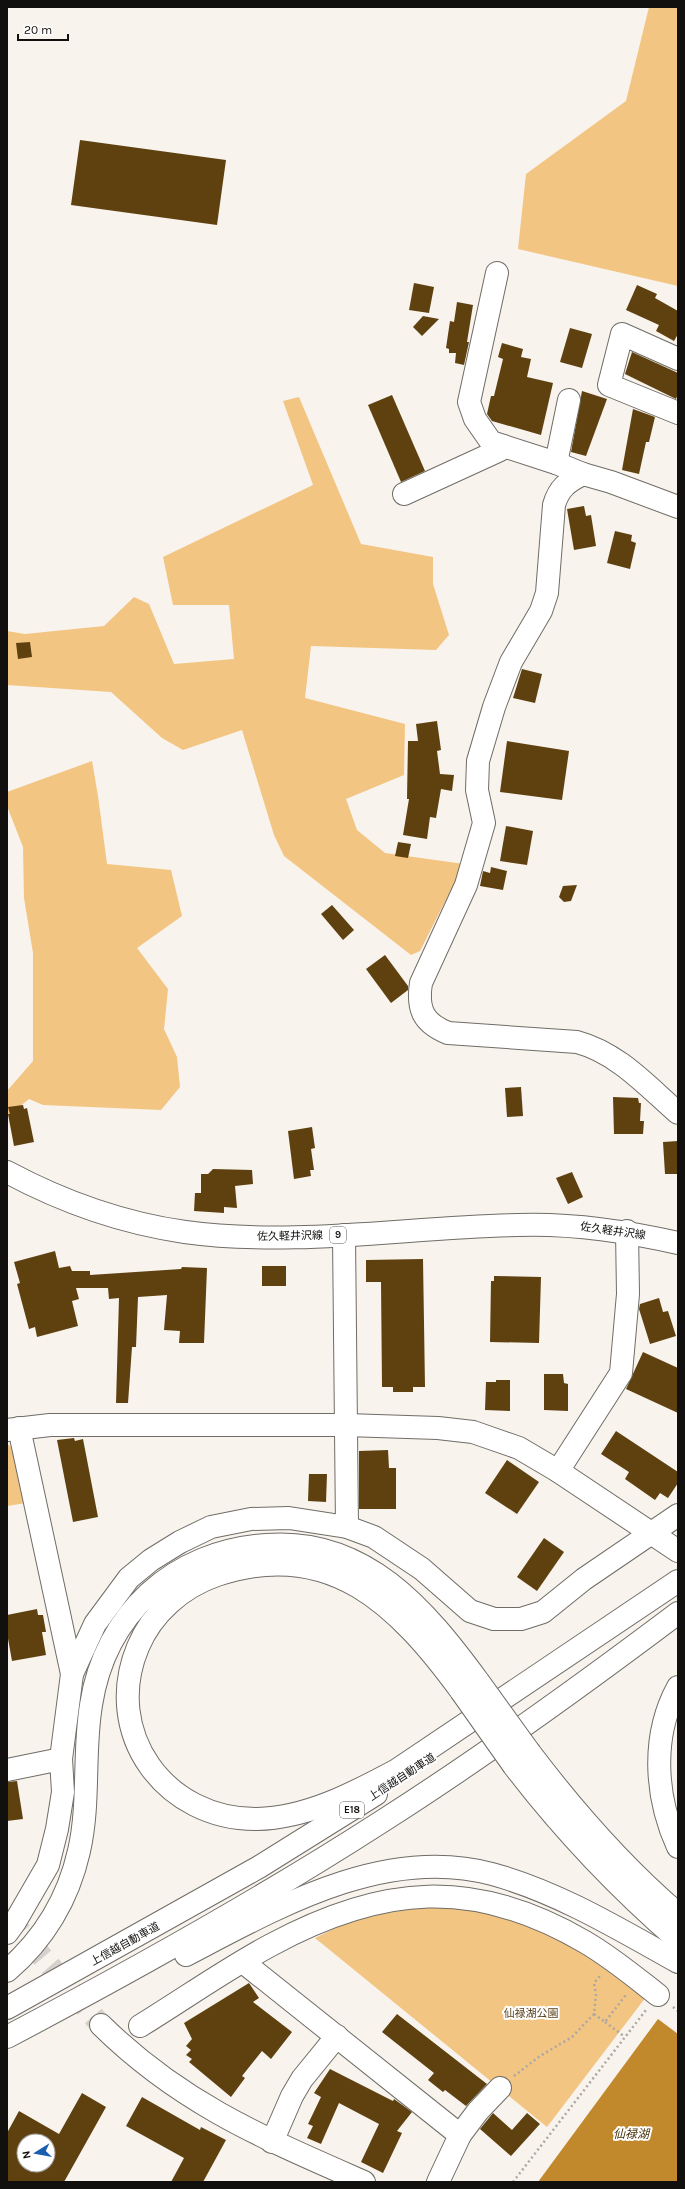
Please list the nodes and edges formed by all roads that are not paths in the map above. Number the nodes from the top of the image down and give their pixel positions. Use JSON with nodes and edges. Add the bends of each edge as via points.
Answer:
{"nodes":[{"id":1,"x":496,"y":273,"type":"dead end"},
{"id":2,"x":678,"y":359,"type":"edge"},
{"id":3,"x":569,"y":400,"type":"dead end"},
{"id":4,"x":678,"y":413,"type":"edge"},
{"id":5,"x":503,"y":446,"type":"junction"},
{"id":6,"x":556,"y":463,"type":"junction"},
{"id":7,"x":582,"y":474,"type":"junction"},
{"id":8,"x":404,"y":494,"type":"dead end"},
{"id":9,"x":678,"y":507,"type":"edge"},
{"id":10,"x":678,"y":1113,"type":"edge"},
{"id":11,"x":7,"y":1172,"type":"edge"},
{"id":12,"x":627,"y":1231,"type":"junction"},
{"id":13,"x":344,"y":1235,"type":"junction"},
{"id":14,"x":678,"y":1243,"type":"edge"},
{"id":15,"x":346,"y":1425,"type":"junction"},
{"id":16,"x":13,"y":1429,"type":"edge"},
{"id":17,"x":558,"y":1471,"type":"junction"},
{"id":18,"x":678,"y":1515,"type":"edge"},
{"id":19,"x":347,"y":1527,"type":"junction"},
{"id":20,"x":666,"y":1542,"type":"edge"},
{"id":21,"x":678,"y":1581,"type":"edge"},
{"id":22,"x":678,"y":1614,"type":"edge"},
{"id":23,"x":72,"y":1674,"type":"junction"},
{"id":24,"x":470,"y":1686,"type":"junction"},
{"id":25,"x":678,"y":1687,"type":"edge"},
{"id":26,"x":61,"y":1759,"type":"junction"},
{"id":27,"x":522,"y":1759,"type":"junction"},
{"id":28,"x":7,"y":1770,"type":"edge"},
{"id":29,"x":678,"y":1847,"type":"edge"},
{"id":30,"x":678,"y":1914,"type":"edge"},
{"id":31,"x":7,"y":1933,"type":"edge"},
{"id":32,"x":678,"y":1940,"type":"edge"},
{"id":33,"x":243,"y":1962,"type":"junction"},
{"id":34,"x":678,"y":1962,"type":"edge"},
{"id":35,"x":7,"y":1971,"type":"edge"},
{"id":36,"x":658,"y":1995,"type":"road end"},
{"id":37,"x":7,"y":2008,"type":"edge"},
{"id":38,"x":101,"y":2025,"type":"tunnel mouth"},
{"id":39,"x":140,"y":2026,"type":"dead end"},
{"id":40,"x":337,"y":2036,"type":"junction"},
{"id":41,"x":7,"y":2037,"type":"edge"},
{"id":42,"x":7,"y":2046,"type":"edge"},
{"id":43,"x":500,"y":2088,"type":"road end"},
{"id":44,"x":460,"y":2135,"type":"junction"},
{"id":45,"x":272,"y":2142,"type":"junction"},
{"id":46,"x":364,"y":2182,"type":"edge"},
{"id":47,"x":438,"y":2182,"type":"edge"}],
"edges":[{"from":1,"to":5,"type":"main road","via":[[469,402],[475,419],[491,442]]},
{"from":2,"to":4,"type":"main road","via":[[622,334],[609,385]]},
{"from":3,"to":6,"type":"main road"},
{"from":5,"to":6,"type":"main road"},
{"from":5,"to":8,"type":"main road","via":[[500,450]]},
{"from":6,"to":7,"type":"main road"},
{"from":7,"to":9,"type":"main road"},
{"from":7,"to":10,"type":"main road","via":[[566,483],[557,494],[547,593],[541,611],[511,662],[478,761],[477,790],[484,823],[466,885],[421,983],[419,996],[427,1020],[448,1033],[573,1041],[588,1045],[621,1063]]},
{"from":11,"to":13,"type":"main road","name":"佐久軽井沢線","number":"9","via":[[85,1207],[158,1227],[185,1232],[244,1236]]},
{"from":12,"to":13,"type":"main road","name":"佐久軽井沢線","number":"9","via":[[581,1226],[518,1225]]},
{"from":12,"to":14,"type":"main road","name":"佐久軽井沢線","number":"9"},
{"from":12,"to":17,"type":"main road","via":[[628,1294],[621,1373]]},
{"from":13,"to":15,"type":"main road"},
{"from":15,"to":16,"type":"main road","via":[[50,1425]]},
{"from":15,"to":17,"type":"main road","via":[[438,1428],[473,1432],[519,1448]]},
{"from":15,"to":19,"type":"main road"},
{"from":16,"to":23,"type":"main road"},
{"from":17,"to":20,"type":"main road"},
{"from":18,"to":20,"type":"main road"},
{"from":19,"to":20,"type":"main road","via":[[374,1537],[422,1569],[470,1611],[494,1619],[521,1620],[543,1612],[584,1579]]},
{"from":19,"to":23,"type":"main road","via":[[289,1518],[251,1519],[211,1527],[180,1542],[151,1560],[129,1578],[94,1624]]},
{"from":21,"to":24,"type":"main road","via":[[397,1770],[358,1791],[303,1812],[259,1819],[219,1815],[182,1798],[167,1787],[153,1771],[139,1747],[129,1714],[127,1689],[134,1660],[146,1630],[171,1601],[189,1588],[233,1570],[257,1565],[284,1564],[311,1567],[337,1575],[362,1588],[388,1607],[437,1658]]},
{"from":21,"to":37,"type":"main road","name":"上信越自動車道","number":"E18","via":[[589,1649],[363,1803],[253,1871]]},
{"from":22,"to":41,"type":"main road","number":"E18","via":[[603,1670],[380,1823],[164,1952]]},
{"from":23,"to":26,"type":"main road"},
{"from":24,"to":27,"type":"main road","bridge":true},
{"from":24,"to":35,"type":"main road","via":[[433,1623],[394,1586],[352,1560],[330,1551],[280,1544],[231,1550],[185,1567],[142,1599],[124,1621],[97,1674],[87,1739],[80,1851],[57,1912],[41,1937]]},
{"from":25,"to":29,"type":"main road","via":[[664,1724],[659,1750],[662,1803]]},
{"from":26,"to":28,"type":"main road"},
{"from":26,"to":31,"type":"main road","via":[[62,1792],[58,1830],[48,1865],[16,1922]]},
{"from":27,"to":30,"type":"main road","via":[[633,1873]]},
{"from":27,"to":32,"type":"main road","via":[[562,1826],[642,1908]]},
{"from":33,"to":36,"type":"main road","via":[[270,1945],[356,1908],[408,1897],[464,1897],[517,1910],[563,1930],[586,1942]]},
{"from":33,"to":39,"type":"main road"},
{"from":33,"to":40,"type":"main road"},
{"from":34,"to":42,"type":"main road","via":[[571,1905],[516,1881],[466,1869],[415,1868],[360,1878],[287,1904]]},
{"from":38,"to":45,"type":"main road","via":[[141,2062],[188,2096]]},
{"from":40,"to":44,"type":"main road"},
{"from":40,"to":45,"type":"main road","via":[[302,2079]]},
{"from":43,"to":44,"type":"main road"},
{"from":44,"to":47,"type":"main road"},
{"from":45,"to":46,"type":"main road"}]}
